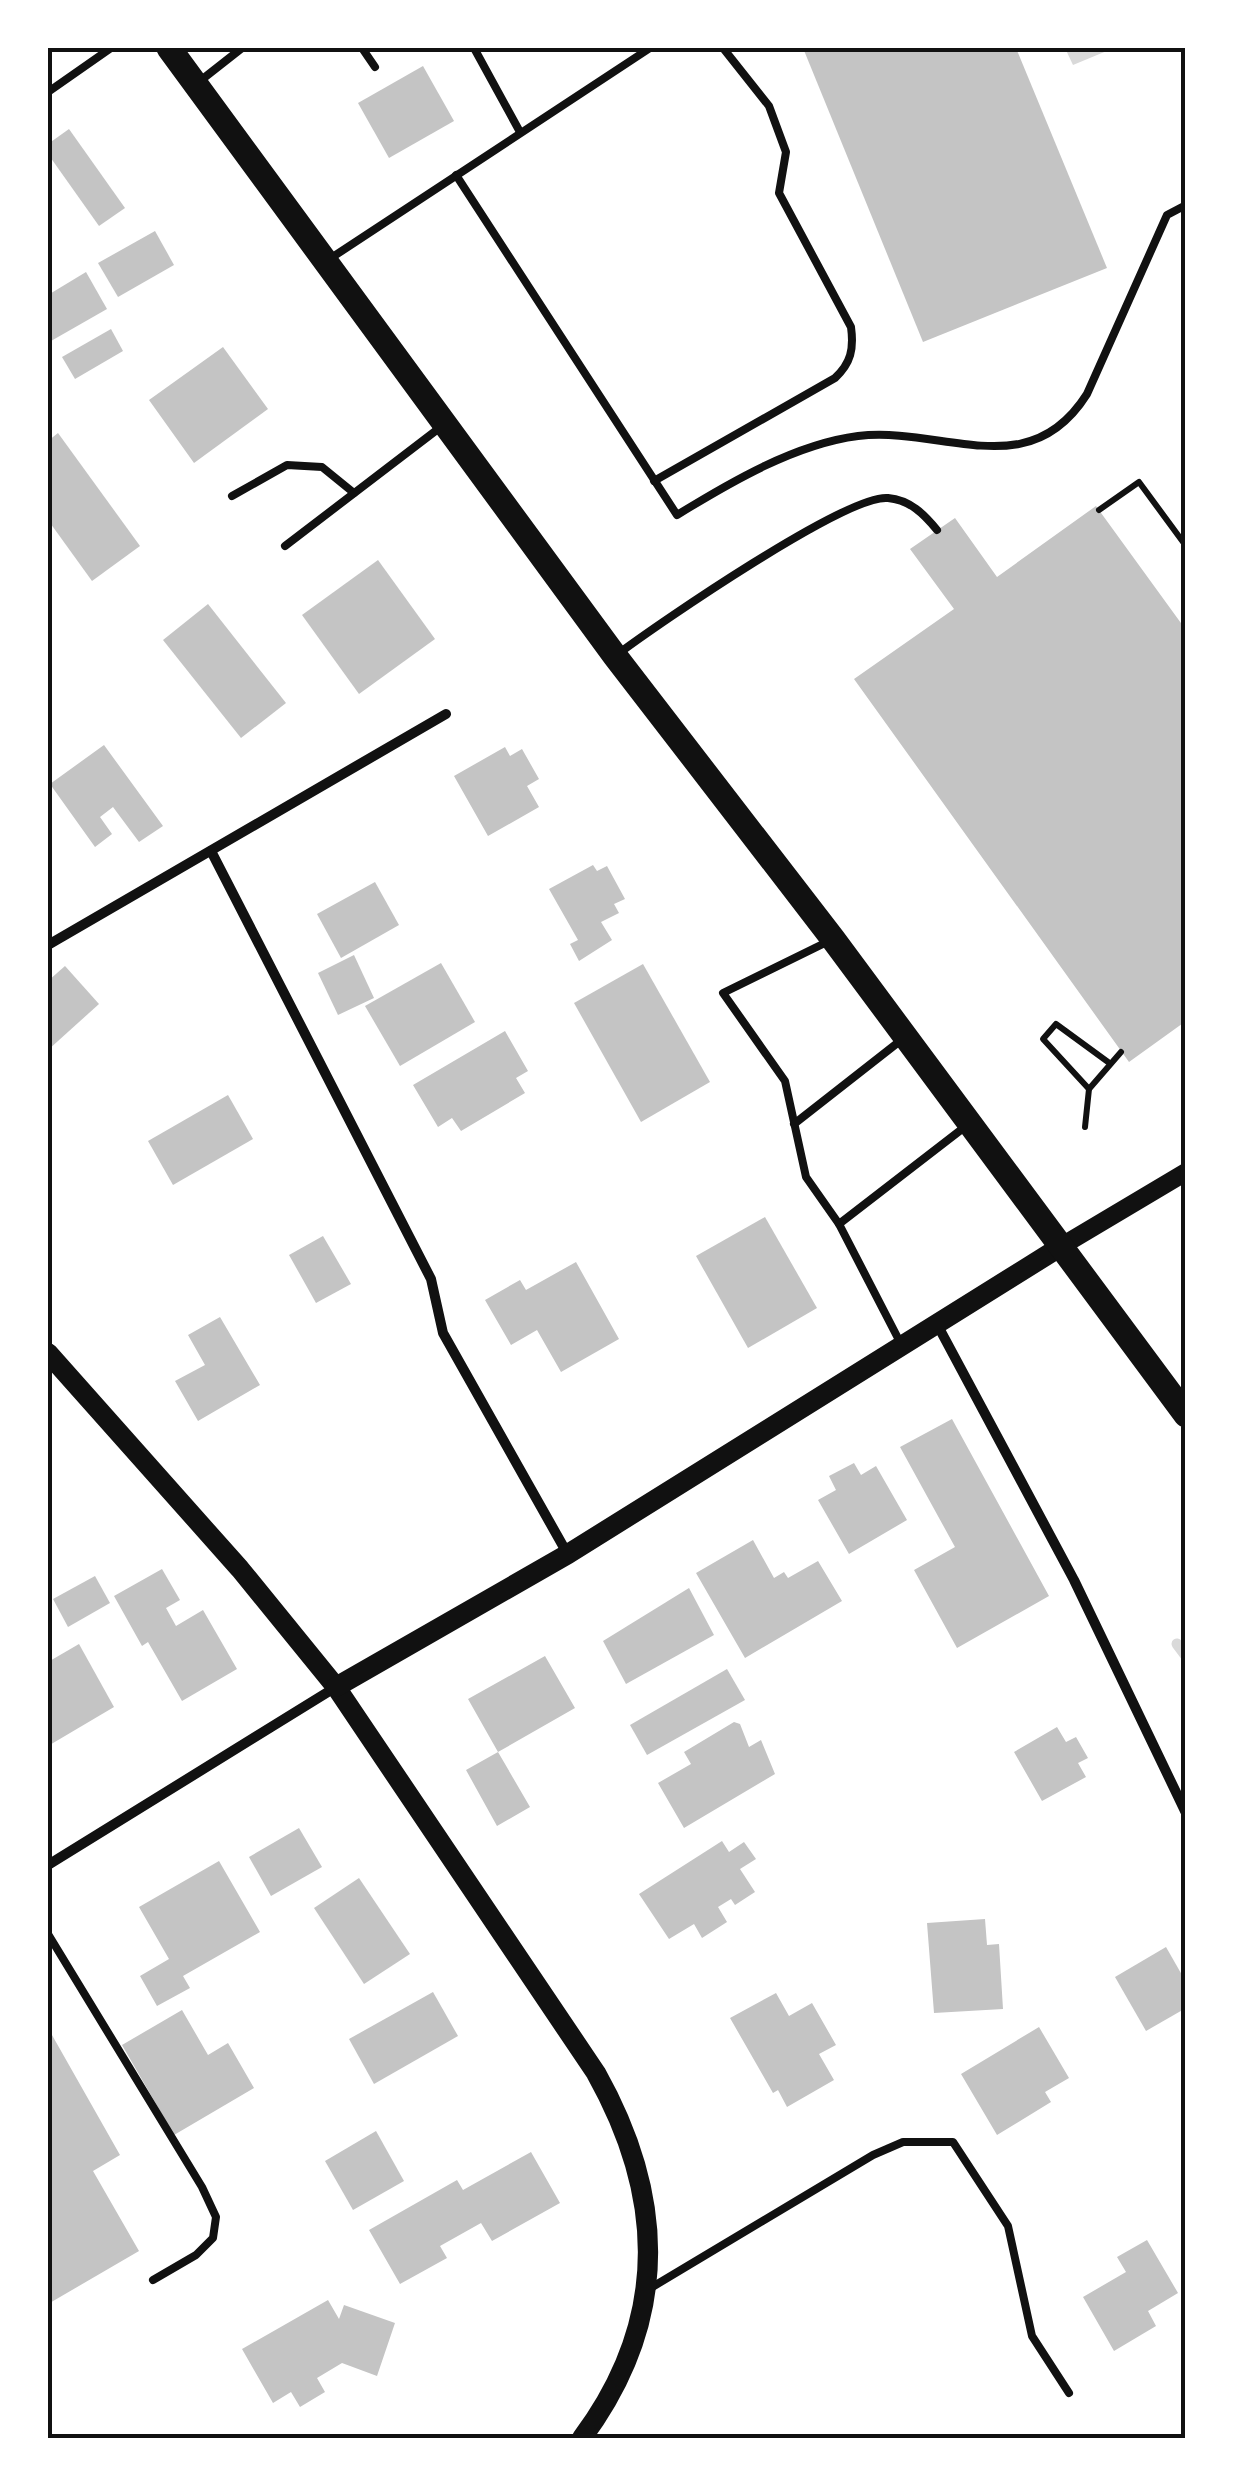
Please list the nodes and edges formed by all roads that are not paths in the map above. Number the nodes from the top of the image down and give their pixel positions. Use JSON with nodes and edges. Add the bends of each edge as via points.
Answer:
{"nodes":[{"id":1,"x":111,"y":48,"type":"edge"},
{"id":2,"x":169,"y":48,"type":"edge"},
{"id":3,"x":242,"y":48,"type":"edge"},
{"id":4,"x":362,"y":48,"type":"edge"},
{"id":5,"x":474,"y":48,"type":"edge"},
{"id":6,"x":650,"y":48,"type":"edge"},
{"id":7,"x":722,"y":48,"type":"edge"},
{"id":8,"x":375,"y":67,"type":"dead end"},
{"id":9,"x":196,"y":84,"type":"junction"},
{"id":10,"x":48,"y":92,"type":"edge"},
{"id":11,"x":520,"y":132,"type":"junction"},
{"id":12,"x":456,"y":175,"type":"junction"},
{"id":13,"x":1186,"y":205,"type":"edge"},
{"id":14,"x":326,"y":261,"type":"junction"},
{"id":15,"x":445,"y":423,"type":"junction"},
{"id":16,"x":654,"y":481,"type":"junction"},
{"id":17,"x":354,"y":494,"type":"junction"},
{"id":18,"x":232,"y":496,"type":"dead end"},
{"id":19,"x":937,"y":530,"type":"dead end"},
{"id":20,"x":285,"y":546,"type":"dead end"},
{"id":21,"x":615,"y":656,"type":"junction"},
{"id":22,"x":446,"y":714,"type":"dead end"},
{"id":23,"x":212,"y":851,"type":"junction"},
{"id":24,"x":834,"y":940,"type":"junction"},
{"id":25,"x":48,"y":945,"type":"edge"},
{"id":26,"x":905,"y":1037,"type":"junction"},
{"id":27,"x":794,"y":1124,"type":"junction"},
{"id":28,"x":969,"y":1124,"type":"junction"},
{"id":29,"x":1186,"y":1172,"type":"edge"},
{"id":30,"x":839,"y":1224,"type":"junction"},
{"id":31,"x":1060,"y":1247,"type":"junction"},
{"id":32,"x":938,"y":1326,"type":"junction"},
{"id":33,"x":903,"y":1348,"type":"junction"},
{"id":34,"x":48,"y":1353,"type":"edge"},
{"id":35,"x":1186,"y":1415,"type":"edge"},
{"id":36,"x":568,"y":1554,"type":"junction"},
{"id":37,"x":336,"y":1688,"type":"junction"},
{"id":38,"x":1186,"y":1812,"type":"edge"},
{"id":39,"x":48,"y":1865,"type":"edge"},
{"id":40,"x":48,"y":1934,"type":"edge"},
{"id":41,"x":152,"y":2280,"type":"dead end"},
{"id":42,"x":648,"y":2290,"type":"junction"},
{"id":43,"x":1069,"y":2393,"type":"dead end"},
{"id":44,"x":582,"y":2438,"type":"edge"}],
"edges":[{"from":1,"to":10,"type":"lane"},
{"from":2,"to":9,"type":"main road"},
{"from":3,"to":9,"type":"lane"},
{"from":4,"to":8,"type":"lane"},
{"from":5,"to":11,"type":"lane"},
{"from":6,"to":11,"type":"lane"},
{"from":7,"to":16,"type":"lane","via":[[770,106],[786,152],[779,193],[851,328],[854,348],[835,378]]},
{"from":9,"to":14,"type":"main road"},
{"from":11,"to":12,"type":"lane"},
{"from":12,"to":14,"type":"lane"},
{"from":12,"to":16,"type":"lane"},
{"from":13,"to":16,"type":"lane","via":[[1167,215],[1087,394],[1070,421],[1042,439],[1012,448],[932,436],[856,436],[724,486],[676,515]]},
{"from":14,"to":15,"type":"main road"},
{"from":15,"to":17,"type":"lane"},
{"from":15,"to":21,"type":"main road"},
{"from":17,"to":18,"type":"lane","via":[[322,467],[286,465]]},
{"from":17,"to":20,"type":"lane"},
{"from":19,"to":21,"type":"lane","via":[[905,502],[868,499],[709,588]]},
{"from":21,"to":24,"type":"main road"},
{"from":22,"to":23,"type":"street"},
{"from":23,"to":25,"type":"street"},
{"from":23,"to":36,"type":"street","via":[[430,1280],[442,1333]]},
{"from":24,"to":26,"type":"main road"},
{"from":24,"to":27,"type":"lane","via":[[723,993],[785,1080]]},
{"from":26,"to":27,"type":"lane"},
{"from":26,"to":28,"type":"main road"},
{"from":27,"to":30,"type":"lane","via":[[806,1177]]},
{"from":28,"to":30,"type":"lane"},
{"from":28,"to":31,"type":"main road"},
{"from":29,"to":31,"type":"street"},
{"from":30,"to":33,"type":"lane"},
{"from":31,"to":32,"type":"main road"},
{"from":31,"to":35,"type":"main road"},
{"from":32,"to":33,"type":"main road"},
{"from":32,"to":38,"type":"street","via":[[1074,1580]]},
{"from":33,"to":36,"type":"main road"},
{"from":34,"to":37,"type":"main road"},
{"from":36,"to":37,"type":"main road"},
{"from":37,"to":39,"type":"street"},
{"from":37,"to":42,"type":"main road","via":[[617,2111],[644,2197]]},
{"from":40,"to":41,"type":"lane","via":[[216,2217],[214,2238]]},
{"from":42,"to":43,"type":"lane","via":[[872,2155],[903,2142],[954,2142],[1008,2226],[1032,2336]]},
{"from":42,"to":44,"type":"main road","via":[[619,2378]]}]}
